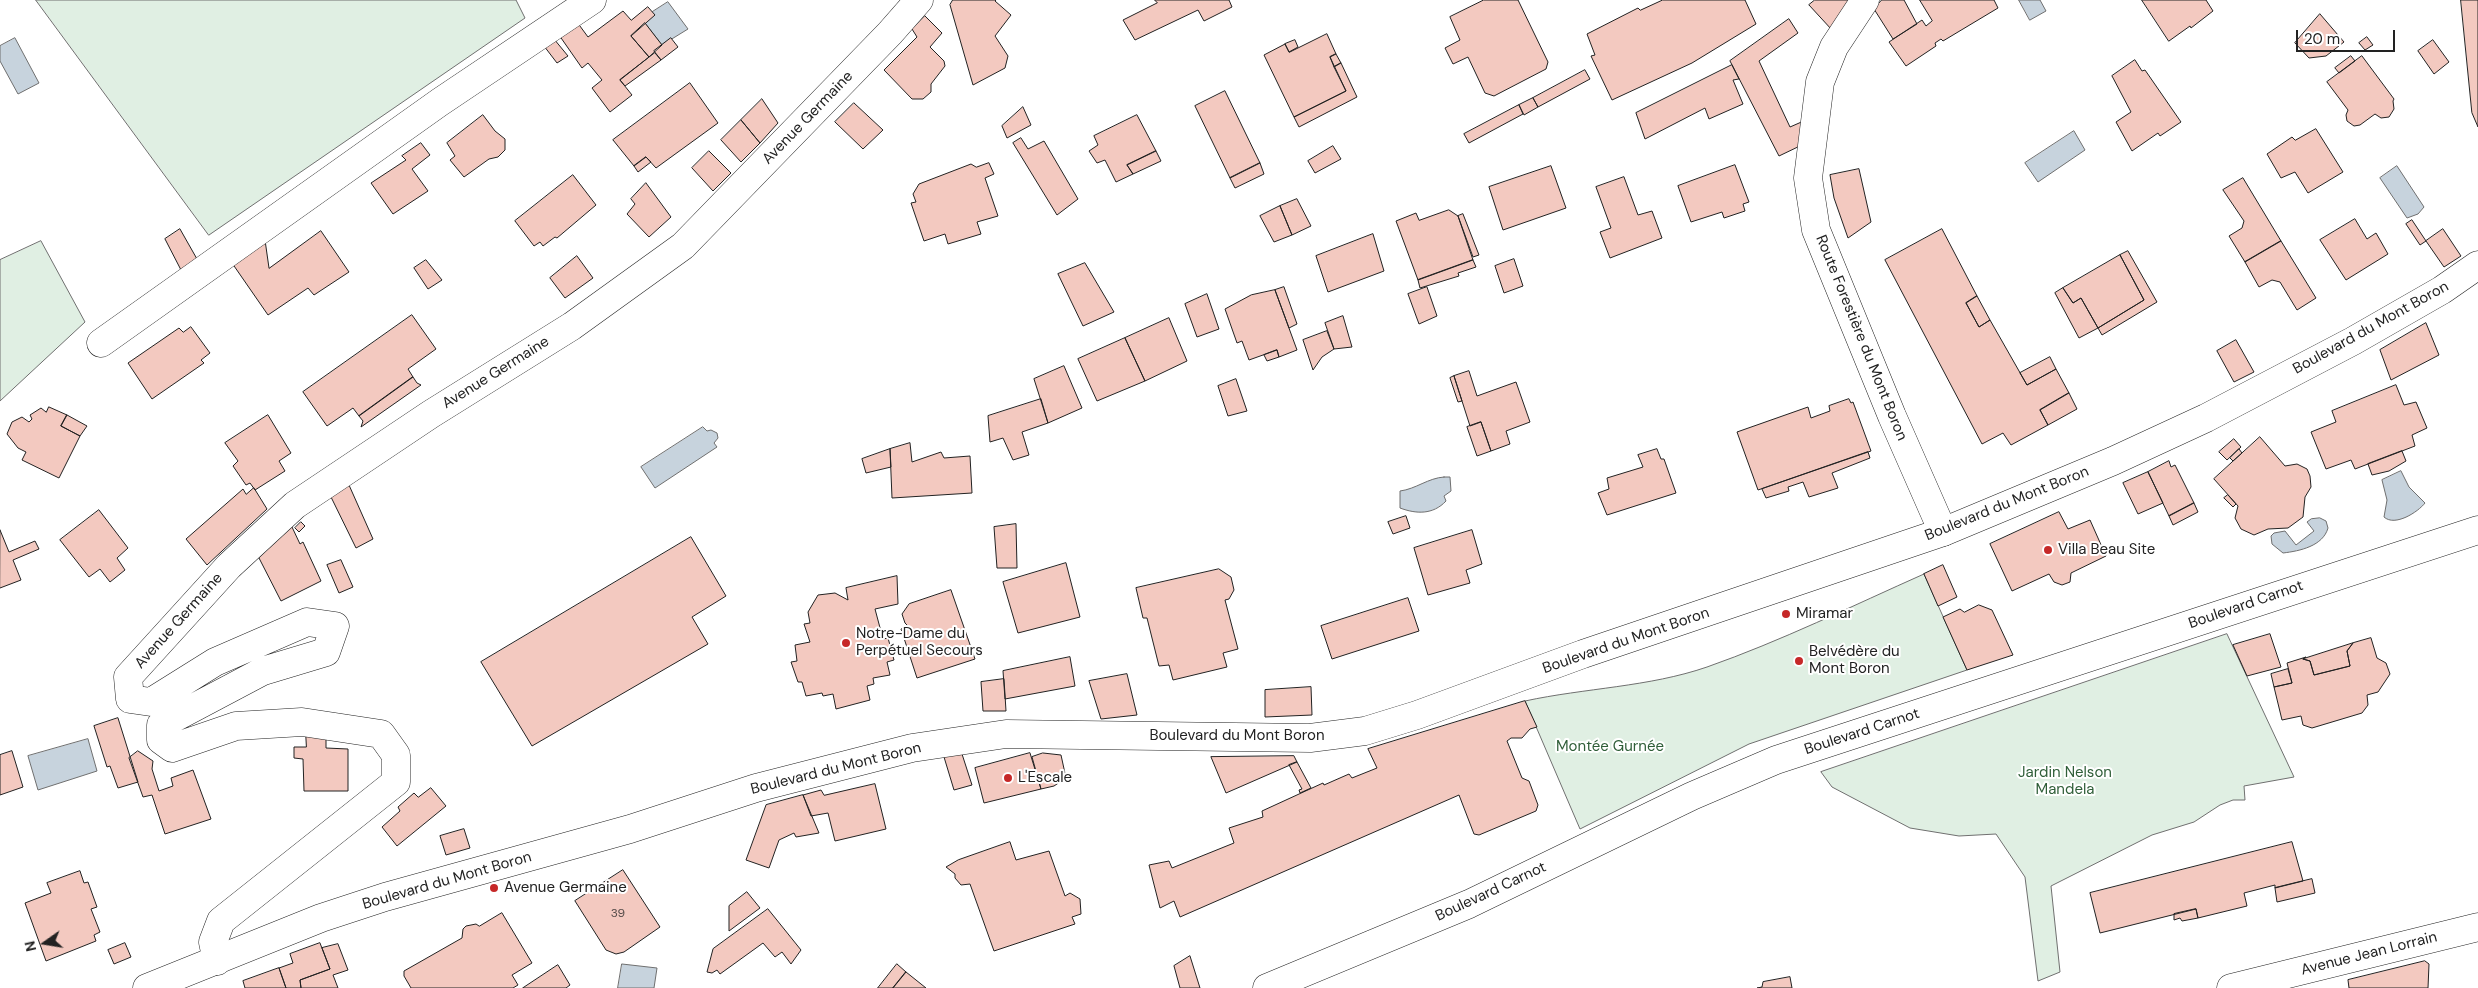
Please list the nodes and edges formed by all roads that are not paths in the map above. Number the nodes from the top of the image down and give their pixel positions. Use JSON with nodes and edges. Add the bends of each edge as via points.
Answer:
{"nodes":[{"id":1,"x":592,"y":0,"type":"edge"},
{"id":2,"x":919,"y":0,"type":"edge"},
{"id":3,"x":1865,"y":0,"type":"edge"},
{"id":4,"x":2478,"y":265,"type":"edge"},
{"id":5,"x":101,"y":343,"type":"dead end"},
{"id":6,"x":2478,"y":530,"type":"edge"},
{"id":7,"x":1943,"y":532,"type":"junction"},
{"id":8,"x":2478,"y":927,"type":"edge"},
{"id":9,"x":218,"y":961,"type":"junction"},
{"id":10,"x":147,"y":988,"type":"edge"},
{"id":11,"x":1267,"y":988,"type":"edge"},
{"id":12,"x":2231,"y":988,"type":"edge"}],
"edges":[{"from":1,"to":5,"type":"street","via":[[440,102]]},
{"from":2,"to":9,"type":"street","name":"Avenue Germaine","via":[[890,34],[683,246],[572,326],[431,414],[295,505],[229,566],[128,677],[130,699],[151,702],[215,662],[307,622],[335,626],[326,652],[262,671],[161,724],[161,740],[172,748],[236,726],[302,722],[381,734],[396,755],[396,782],[221,921],[213,942]]},
{"from":3,"to":7,"type":"street","name":"Route Forestière du Mont Boron","via":[[1834,47],[1820,82],[1808,178],[1816,230]]},
{"from":4,"to":7,"type":"street","name":"Boulevard du Mont Boron","via":[[2442,290],[2353,341],[2206,418]]},
{"from":6,"to":11,"type":"street","name":"Boulevard Carnot","via":[[1776,760],[1692,796],[1469,904]]},
{"from":7,"to":9,"type":"street","name":"Boulevard du Mont Boron","via":[[1365,731],[1310,738],[1006,734],[912,748],[756,788],[630,829],[385,897],[322,918]]},
{"from":8,"to":12,"type":"street","name":"Avenue Jean Lorrain"},
{"from":9,"to":10,"type":"street","name":"Boulevard du Mont Boron"}]}
